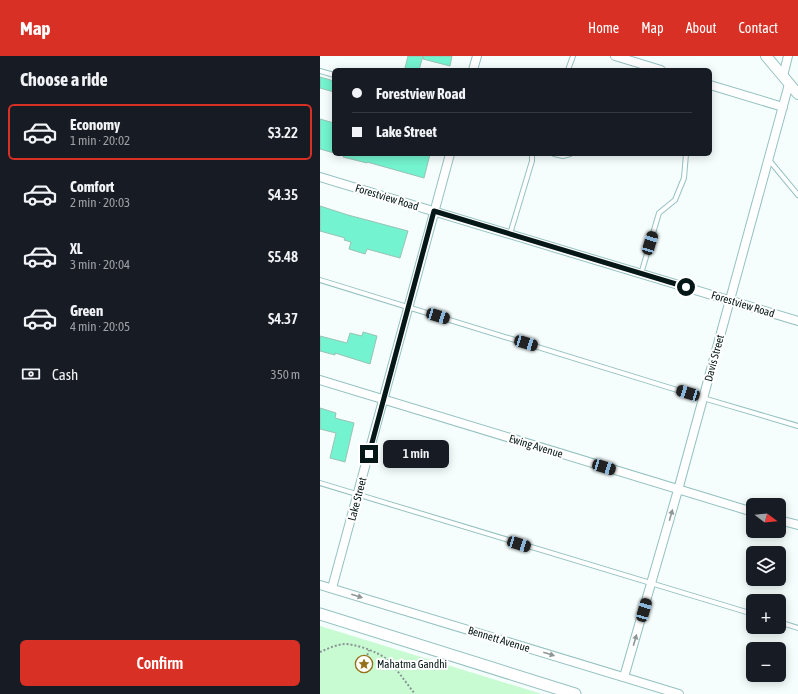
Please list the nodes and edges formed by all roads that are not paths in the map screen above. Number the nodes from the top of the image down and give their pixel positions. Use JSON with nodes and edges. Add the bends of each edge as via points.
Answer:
{"nodes":[{"id":1,"x":477,"y":56,"type":"edge"},
{"id":2,"x":573,"y":56,"type":"edge"},
{"id":3,"x":615,"y":56,"type":"edge"},
{"id":4,"x":766,"y":56,"type":"edge"},
{"id":5,"x":788,"y":56,"type":"edge"},
{"id":6,"x":632,"y":58,"type":"edge"},
{"id":7,"x":474,"y":68,"type":"edge"},
{"id":8,"x":569,"y":68,"type":"edge"},
{"id":9,"x":656,"y":68,"type":"edge"},
{"id":10,"x":320,"y":71,"type":"edge"},
{"id":11,"x":332,"y":74,"type":"edge"},
{"id":12,"x":783,"y":76,"type":"junction"},
{"id":13,"x":789,"y":84,"type":"junction"},
{"id":14,"x":712,"y":86,"type":"edge"},
{"id":15,"x":798,"y":94,"type":"edge"},
{"id":16,"x":783,"y":107,"type":"junction"},
{"id":17,"x":449,"y":156,"type":"edge"},
{"id":18,"x":532,"y":156,"type":"edge"},
{"id":19,"x":686,"y":156,"type":"edge"},
{"id":20,"x":769,"y":159,"type":"junction"},
{"id":21,"x":320,"y":177,"type":"edge"},
{"id":22,"x":798,"y":195,"type":"edge"},
{"id":23,"x":434,"y":211,"type":"junction"},
{"id":24,"x":510,"y":234,"type":"junction"},
{"id":25,"x":641,"y":274,"type":"junction"},
{"id":26,"x":320,"y":280,"type":"edge"},
{"id":27,"x":730,"y":300,"type":"junction"},
{"id":28,"x":409,"y":307,"type":"junction"},
{"id":29,"x":798,"y":321,"type":"edge"},
{"id":30,"x":320,"y":380,"type":"edge"},
{"id":31,"x":703,"y":398,"type":"junction"},
{"id":32,"x":384,"y":399,"type":"junction"},
{"id":33,"x":798,"y":426,"type":"edge"},
{"id":34,"x":320,"y":483,"type":"edge"},
{"id":35,"x":678,"y":490,"type":"junction"},
{"id":36,"x":358,"y":495,"type":"junction"},
{"id":37,"x":746,"y":510,"type":"edge"},
{"id":38,"x":786,"y":522,"type":"edge"},
{"id":39,"x":798,"y":526,"type":"edge"},
{"id":40,"x":651,"y":584,"type":"junction"},
{"id":41,"x":320,"y":585,"type":"edge"},
{"id":42,"x":332,"y":588,"type":"junction"},
{"id":43,"x":746,"y":612,"type":"edge"},
{"id":44,"x":320,"y":614,"type":"edge"},
{"id":45,"x":786,"y":624,"type":"edge"},
{"id":46,"x":798,"y":628,"type":"edge"},
{"id":47,"x":624,"y":677,"type":"junction"},
{"id":48,"x":575,"y":694,"type":"edge"},
{"id":49,"x":679,"y":694,"type":"edge"}],
"edges":[{"from":1,"to":7,"type":"street"},
{"from":2,"to":8,"type":"lane"},
{"from":3,"to":6,"type":"street"},
{"from":4,"to":12,"type":"street"},
{"from":5,"to":12,"type":"street"},
{"from":6,"to":9,"type":"street"},
{"from":10,"to":11,"type":"lane"},
{"from":12,"to":13,"type":"street"},
{"from":13,"to":15,"type":"street"},
{"from":13,"to":16,"type":"street","name":"Davis Street"},
{"from":14,"to":16,"type":"street"},
{"from":16,"to":20,"type":"street","name":"Davis Street"},
{"from":17,"to":23,"type":"street","name":"Lake Street"},
{"from":18,"to":24,"type":"lane"},
{"from":19,"to":25,"type":"lane","via":[[684,178],[675,200],[659,213]]},
{"from":20,"to":22,"type":"lane"},
{"from":20,"to":27,"type":"street","name":"Davis Street"},
{"from":21,"to":23,"type":"street","name":"Forestview Road"},
{"from":23,"to":24,"type":"street","name":"Forestview Road"},
{"from":23,"to":28,"type":"street","name":"Lake Street"},
{"from":24,"to":25,"type":"street","name":"Forestview Road"},
{"from":25,"to":27,"type":"street","name":"Forestview Road"},
{"from":26,"to":28,"type":"lane"},
{"from":27,"to":29,"type":"street","name":"Forestview Road"},
{"from":27,"to":31,"type":"street","name":"Davis Street"},
{"from":28,"to":31,"type":"lane"},
{"from":28,"to":32,"type":"street","name":"Lake Street"},
{"from":30,"to":32,"type":"street","name":"Ewing Avenue"},
{"from":31,"to":33,"type":"lane"},
{"from":31,"to":35,"type":"street","name":"Davis Street"},
{"from":32,"to":35,"type":"street","name":"Ewing Avenue"},
{"from":32,"to":36,"type":"street","name":"Lake Street"},
{"from":34,"to":36,"type":"lane"},
{"from":35,"to":37,"type":"street","name":"Ewing Avenue"},
{"from":40,"to":35,"type":"street","name":"Davis Street","one_way":true},
{"from":36,"to":40,"type":"lane"},
{"from":36,"to":42,"type":"street","name":"Lake Street"},
{"from":38,"to":39,"type":"street"},
{"from":40,"to":43,"type":"lane"},
{"from":47,"to":40,"type":"street","name":"Davis Street","one_way":true},
{"from":41,"to":42,"type":"street","name":"Bennett Avenue"},
{"from":42,"to":47,"type":"street","name":"Bennett Avenue","one_way":true},
{"from":44,"to":48,"type":"main road"},
{"from":45,"to":46,"type":"lane"},
{"from":47,"to":49,"type":"street","name":"Bennett Avenue"}]}
